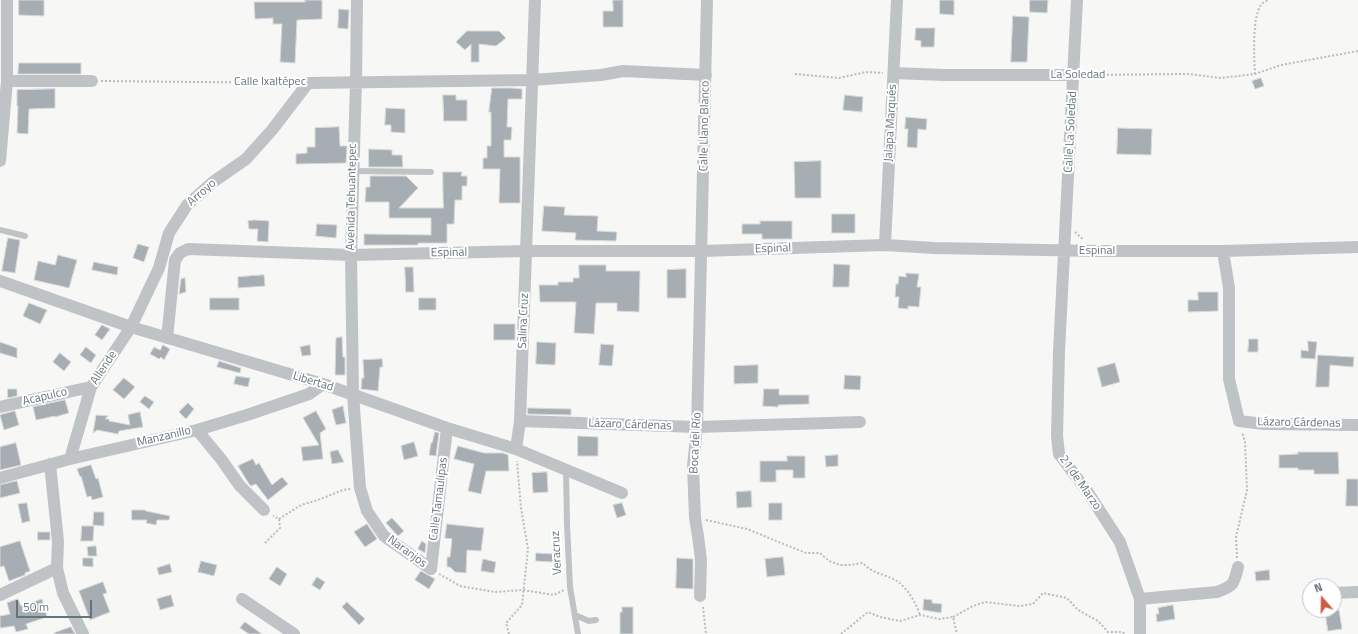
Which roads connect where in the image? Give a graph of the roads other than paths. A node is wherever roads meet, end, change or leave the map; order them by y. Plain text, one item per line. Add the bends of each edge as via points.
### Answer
1 (8, 0) edge
2 (357, 0) edge
3 (535, 0) edge
4 (707, 0) edge
5 (897, 0) edge
6 (1077, 0) edge
7 (894, 73) junction
8 (706, 75) junction
9 (1074, 75) junction
10 (532, 80) junction
11 (7, 81) junction
12 (92, 81) road end
13 (356, 82) junction
14 (308, 83) joint
15 (0, 161) edge
16 (353, 171) junction
17 (431, 172) dead end
18 (0, 230) edge
19 (25, 236) dead end
20 (885, 245) junction
21 (1358, 247) edge
22 (527, 251) junction
23 (702, 251) junction
24 (1064, 251) junction
25 (1224, 251) junction
26 (351, 255) junction
27 (0, 281) edge
28 (131, 327) junction
29 (167, 338) junction
30 (323, 384) junction
31 (91, 387) junction
32 (353, 395) junction
33 (0, 407) edge
34 (520, 421) junction
35 (860, 422) dead end
36 (1358, 424) edge
37 (697, 427) junction
38 (447, 428) junction
39 (197, 430) junction
40 (516, 449) junction
41 (70, 458) junction
42 (50, 464) junction
43 (566, 469) junction
44 (0, 478) edge
45 (622, 493) dead end
46 (264, 510) road end
47 (1238, 567) road end
48 (57, 568) junction
49 (431, 569) joint
50 (1358, 592) edge
51 (1342, 593) edge
52 (0, 595) edge
53 (700, 596) road end
54 (242, 599) dead end
55 (1140, 599) junction
56 (575, 615) junction
57 (596, 620) dead end
58 (83, 634) edge
59 (294, 634) edge
60 (578, 634) edge
61 (1140, 634) edge

1 - 11 street
2 - 13 street, Avenida Tehuantepec
3 - 10 street, Salina Cruz
4 - 8 street, Calle Llano Blanco
5 - 7 street, Jalapa Marqués
6 - 9 street, Calle La Soledad
7 - 9 street, La Soledad
7 - 20 street, Jalapa Marqués
8 - 10 street, Calle Ixaltépec via 623,71
8 - 23 street, Calle Llano Blanco
9 - 24 street, Calle La Soledad
10 - 13 street, Calle Ixaltépec
10 - 22 street, Salina Cruz
11 - 12 street
11 - 15 street
13 - 14 street, Calle Ixaltépec
13 - 16 street, Avenida Tehuantepec
14 - 28 street, Arroyo via 246,159 187,205 169,233 158,268
16 - 17 lane
16 - 26 street, Avenida Tehuantepec
18 - 19 lane
20 - 23 street, Espinal
20 - 24 street, Espinal
21 - 25 street, Espinal
22 - 23 street, Espinal
22 - 26 street, Espinal
22 - 34 street, Salina Cruz
23 - 37 street, Boca del Río
24 - 25 street, Espinal
24 - 55 street, 21 de Marzo via 1057,401 1059,454 1120,542
25 - 36 street, Lázaro Cárdenas via 1229,288 1229,379 1240,421 1264,424
26 - 29 street, Espinal via 188,249 180,253 175,260
26 - 32 street, Avenida Tehuantepec
27 - 28 street, Libertad
28 - 29 street, Libertad
28 - 31 street, Allende
29 - 30 street, Libertad
30 - 32 street, Libertad
30 - 39 street, Manzanillo via 309,394
31 - 33 street, Acapulco
31 - 41 street, Allende
32 - 38 street, Libertad
32 - 49 street, Naranjos via 360,488 367,511 384,536
34 - 37 street, Lázaro Cárdenas
34 - 40 street, Salina Cruz
35 - 37 street, Lázaro Cárdenas
37 - 53 street, Boca del Río via 694,466 695,518 701,560
38 - 40 street, Libertad
38 - 49 street, Calle Tamaulipas
39 - 41 street, Manzanillo
39 - 46 street via 240,486
40 - 43 street, Libertad
41 - 42 street, Manzanillo
42 - 44 street, Manzanillo
42 - 48 street via 58,541
43 - 45 street, Libertad
43 - 56 lane, Veracruz via 570,587
47 - 55 street via 1235,581 1228,588 1217,592
48 - 52 street
48 - 58 street via 63,593
50 - 51 street
54 - 59 street
55 - 61 street, 21 de Marzo
56 - 57 lane via 589,621
56 - 60 lane, Veracruz

